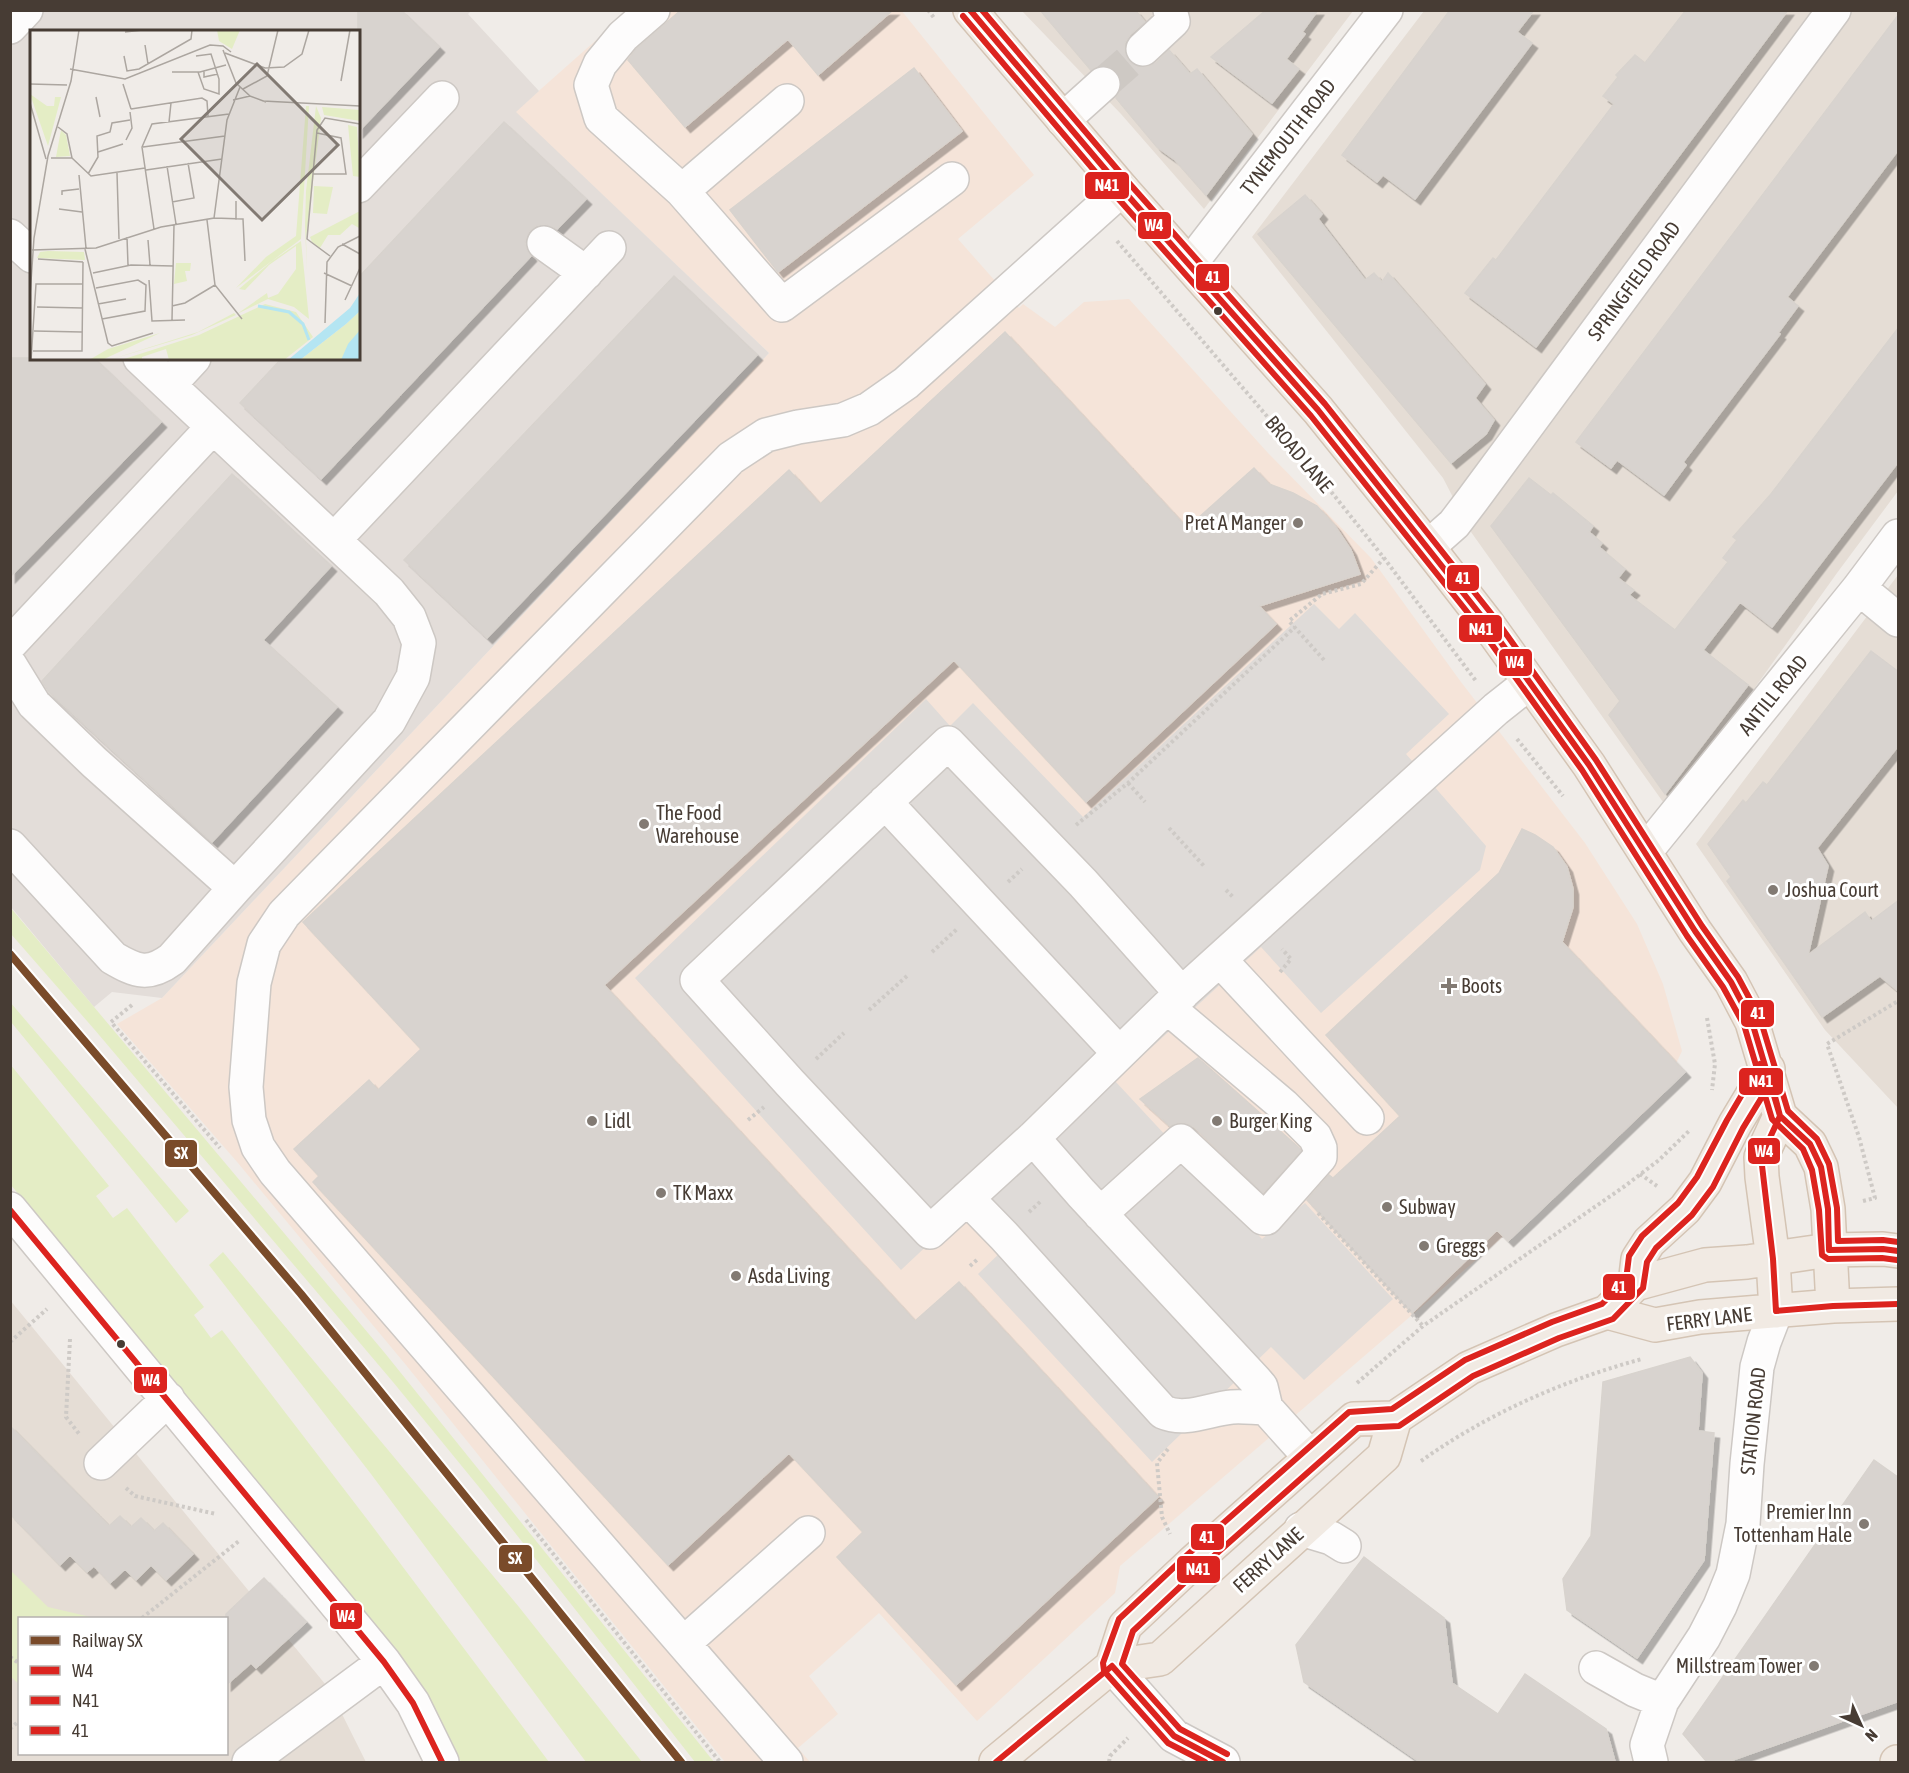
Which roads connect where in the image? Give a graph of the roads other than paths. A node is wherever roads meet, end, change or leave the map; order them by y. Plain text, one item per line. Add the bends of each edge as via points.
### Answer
1 (26, 10) edge
2 (653, 10) edge
3 (970, 10) edge
4 (1170, 10) edge
5 (1386, 10) edge
6 (1834, 10) edge
7 (10, 27) edge
8 (1143, 49) tunnel mouth
9 (1103, 84) tunnel mouth
10 (442, 98) dead end
11 (787, 101) dead end
12 (1063, 120) junction
13 (952, 179) dead end
14 (360, 184) edge
15 (1122, 189) junction
16 (682, 191) junction
17 (10, 236) edge
18 (544, 243) dead end
19 (609, 248) dead end
20 (30, 254) edge
21 (1190, 264) junction
22 (586, 273) junction
23 (142, 360) edge
24 (192, 360) edge
25 (169, 385) junction
26 (213, 427) junction
27 (1899, 536) edge
28 (333, 540) junction
29 (1428, 547) junction
30 (1859, 588) junction
31 (1899, 620) edge
32 (10, 644) edge
33 (10, 665) edge
34 (1528, 683) junction
35 (885, 802) junction
36 (10, 846) edge
37 (1646, 852) junction
38 (235, 888) junction
39 (1221, 961) junction
40 (1175, 1001) junction
41 (1119, 1053) junction
42 (1767, 1069) junction
43 (1780, 1116) junction
44 (1366, 1118) dead end
45 (1033, 1138) junction
46 (967, 1198) junction
47 (10, 1209) edge
48 (1101, 1214) junction
49 (1829, 1250) junction
50 (1899, 1251) edge
51 (1773, 1258) junction
52 (1635, 1284) junction
53 (1899, 1304) edge
54 (1833, 1306) junction
55 (1776, 1311) junction
56 (1607, 1312) junction
57 (1234, 1358) junction
58 (168, 1399) junction
59 (1266, 1408) junction
60 (1192, 1415) junction
61 (1395, 1418) junction
62 (1310, 1457) junction
63 (101, 1463) dead end
64 (1301, 1529) junction
65 (808, 1533) dead end
66 (1344, 1546) dead end
67 (684, 1643) junction
68 (384, 1662) junction
69 (1112, 1666) junction
70 (1596, 1668) dead end
71 (1662, 1701) junction
72 (1174, 1751) edge
73 (249, 1762) edge
74 (442, 1762) edge
75 (786, 1762) edge
76 (996, 1762) edge
77 (1223, 1762) edge
78 (1651, 1762) edge

1 - 7 street
2 - 16 street via 623,36 600,64 591,85 601,118
3 - 12 main road
4 - 8 street via 1173,21
5 - 21 street, TYNEMOUTH ROAD
6 - 29 street, SPRINGFIELD ROAD via 1473,499 1454,524
9 - 12 street
10 - 14 street
11 - 16 street
12 - 15 main road
13 - 16 street via 782,305
15 - 21 main road
15 - 67 street via 906,383 869,409 843,420 766,435 731,458 284,914 264,944 254,983 246,1087 249,1120 258,1147 283,1181
17 - 20 street
18 - 22 street
19 - 22 street
21 - 29 main road via 1318,411
22 - 28 street
23 - 25 street
24 - 25 street
25 - 26 street
26 - 28 street
26 - 32 street
27 - 30 street, ANTILL ROAD
28 - 38 street via 410,617 419,643 413,677 389,721
29 - 34 main road
30 - 31 street
30 - 37 street, ANTILL ROAD
33 - 38 street via 34,704
34 - 37 main road via 1589,765
34 - 39 street
35 - 40 street via 948,743 1083,883
35 - 41 street
35 - 46 street via 698,980 930,1232
36 - 38 street via 113,958 146,972 172,959
37 - 42 main road via 1731,982 1752,1022
39 - 40 street
39 - 44 street
40 - 41 street
40 - 48 street via 1315,1137 1320,1157 1263,1218 1181,1141
41 - 45 street
42 - 43 main road
42 - 52 main road via 1705,1182 1638,1259
43 - 49 main road via 1810,1144 1821,1167
43 - 51 main road via 1761,1157
45 - 46 street
45 - 48 street
46 - 60 street via 1163,1412
47 - 58 street
48 - 57 street
49 - 50 main road
49 - 51 main road
49 - 54 main road
51 - 52 main road via 1705,1265
51 - 55 main road
52 - 56 main road
53 - 54 main road, FERRY LANE
54 - 55 main road, FERRY LANE
55 - 56 main road, FERRY LANE via 1655,1325
55 - 71 street, STATION ROAD via 1757,1367 1743,1524 1733,1574 1704,1637
56 - 61 main road via 1469,1368
57 - 59 street via 1261,1388
57 - 60 street via 1215,1392
58 - 63 street
58 - 68 street
59 - 60 street via 1233,1407
59 - 62 street
61 - 62 main road via 1354,1419
61 - 64 main road, FERRY LANE via 1384,1455
62 - 69 main road via 1125,1626
64 - 66 street
64 - 69 main road, FERRY LANE via 1160,1659
65 - 67 street
67 - 75 street
68 - 73 street
68 - 74 street via 413,1703
69 - 72 street via 1174,1736
69 - 76 main road
70 - 71 street
71 - 78 street, STATION ROAD via 1647,1745
72 - 77 street

